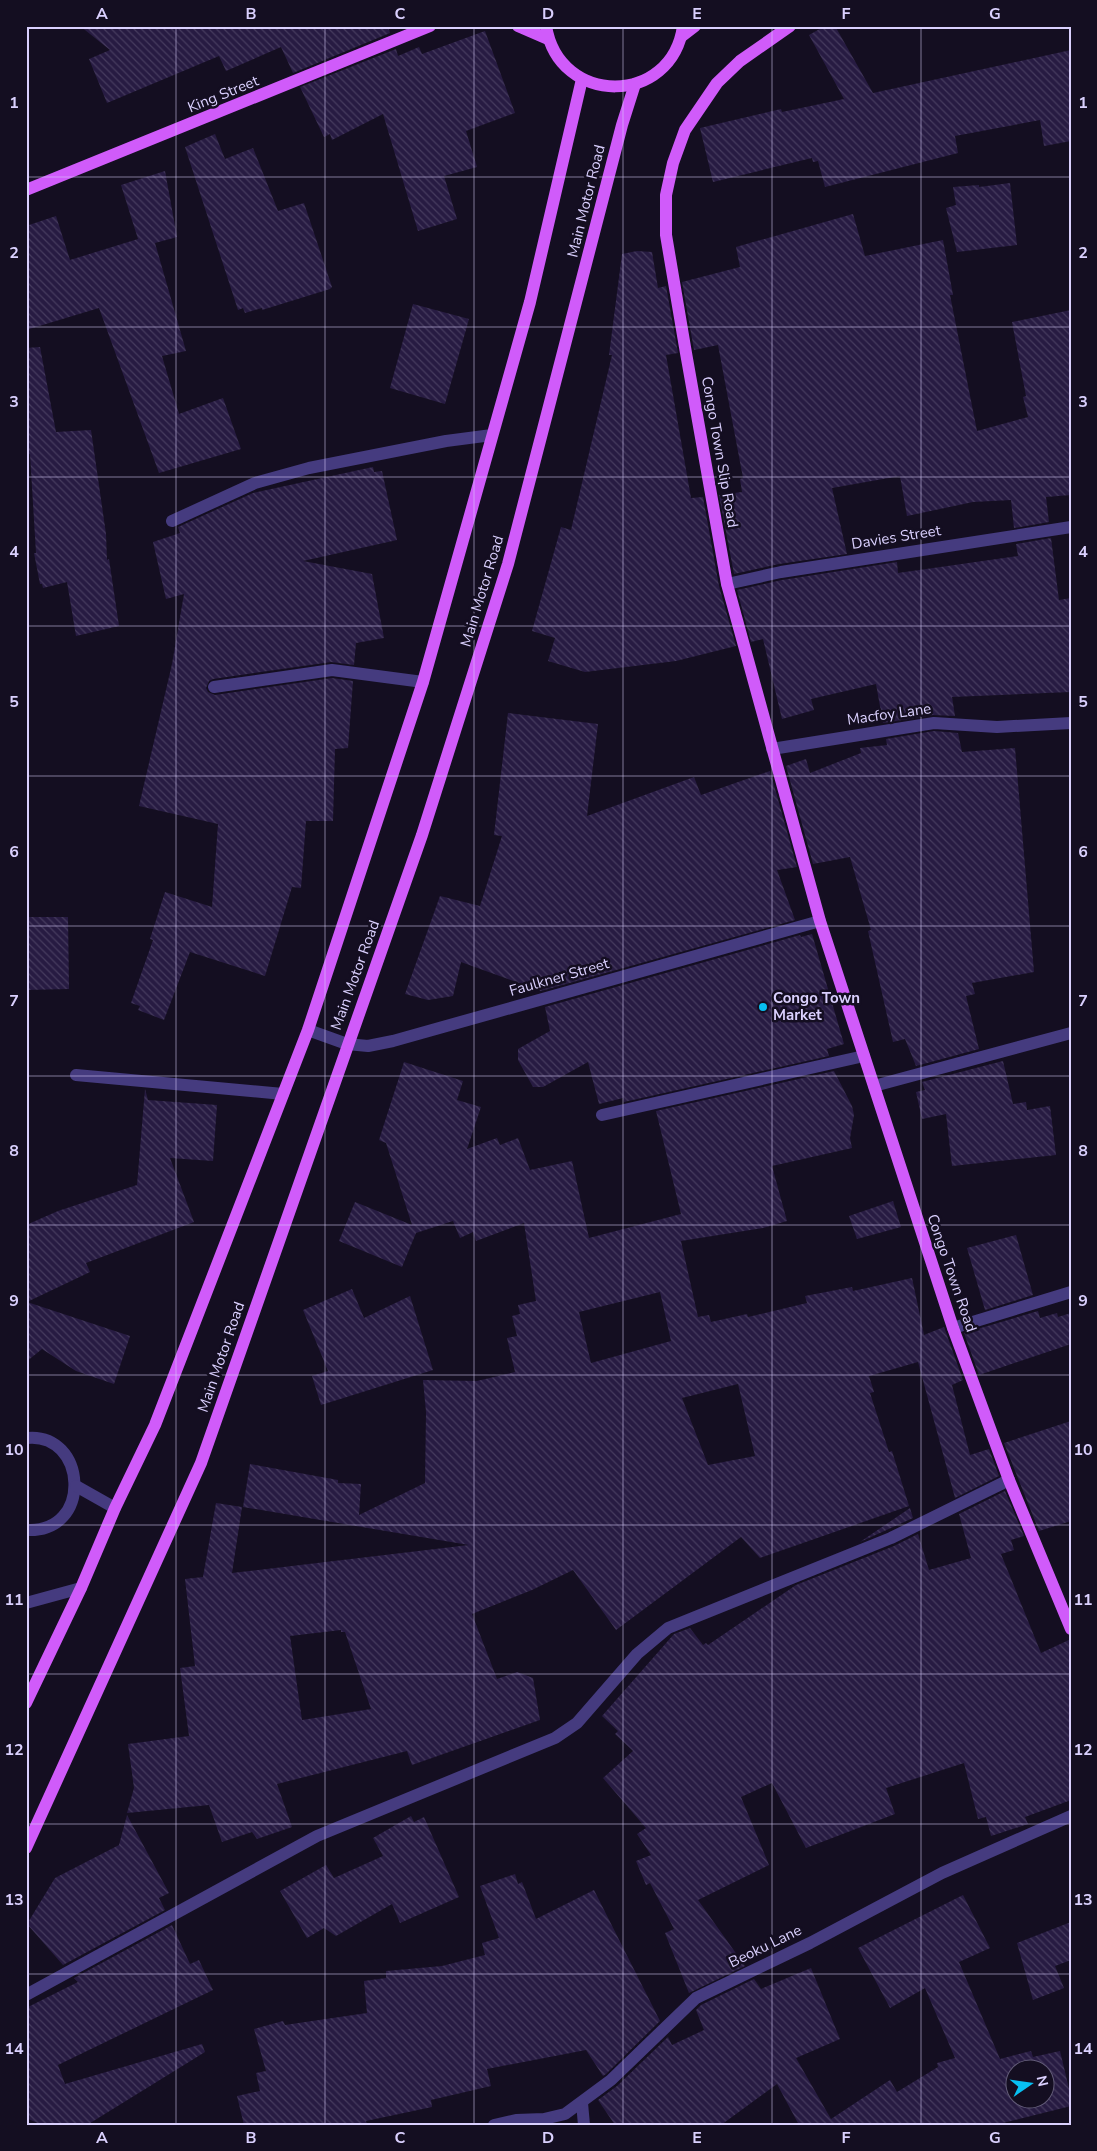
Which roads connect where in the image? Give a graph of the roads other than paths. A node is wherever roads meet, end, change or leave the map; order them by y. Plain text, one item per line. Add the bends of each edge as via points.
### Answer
1 (430, 26) edge
2 (518, 26) edge
3 (695, 26) edge
4 (790, 26) edge
5 (683, 31) edge
6 (547, 33) edge
7 (582, 79) junction
8 (635, 84) junction
9 (26, 190) edge
10 (492, 435) junction
11 (172, 521) dead end
12 (1071, 527) edge
13 (727, 584) junction
14 (423, 682) junction
15 (214, 687) dead end
16 (1071, 723) edge
17 (772, 748) junction
18 (820, 921) junction
19 (308, 1030) junction
20 (1071, 1033) edge
21 (348, 1044) junction
22 (864, 1056) junction
23 (76, 1075) dead end
24 (874, 1086) junction
25 (283, 1094) junction
26 (602, 1115) dead end
27 (1071, 1292) edge
28 (953, 1328) junction
29 (26, 1438) edge
30 (1009, 1480) junction
31 (76, 1486) junction
32 (115, 1508) junction
33 (26, 1530) edge
34 (81, 1588) junction
35 (26, 1603) edge
36 (1071, 1629) edge
37 (26, 1702) edge
38 (1071, 1816) edge
39 (26, 1848) edge
40 (26, 1995) edge
41 (582, 2103) junction
42 (494, 2125) edge
43 (584, 2125) edge

1 - 9 main road, King Street
2 - 6 main road
3 - 5 main road
4 - 13 main road, Congo Town Slip Road via 740,61 717,83 685,130 666,195 666,235
5 - 8 main road via 672,58 655,74
6 - 7 main road via 556,55 567,69
7 - 8 main road via 598,86 617,88
7 - 10 main road, Main Motor Road via 530,302
8 - 21 main road, Main Motor Road via 508,564 422,835
10 - 11 street via 309,468 255,483
10 - 14 main road, Main Motor Road
12 - 13 street, Davies Street via 780,572
13 - 17 main road, Congo Town Slip Road
14 - 15 street via 332,670
14 - 19 main road, Main Motor Road
16 - 17 street, Macfoy Lane via 997,727 934,723
17 - 18 main road, Congo Town Slip Road
18 - 21 street, Faulkner Street via 393,1041 368,1046
18 - 22 main road, Congo Town Road
19 - 21 street, Faulkner Street
19 - 25 main road, Main Motor Road
20 - 24 street
21 - 39 main road, Main Motor Road via 201,1463
22 - 24 main road, Congo Town Road
22 - 26 street
23 - 25 street
24 - 28 main road, Congo Town Road
25 - 32 main road, Main Motor Road via 155,1426
27 - 28 street
28 - 30 main road, Congo Town Road
29 - 31 street via 46,1440 58,1447 74,1471
30 - 36 main road, Congo Town Road
30 - 40 street via 891,1538 668,1628 637,1654 577,1723 555,1738 318,1836
31 - 32 street
31 - 33 street via 64,1516 51,1526
32 - 34 main road, Main Motor Road
34 - 35 street
34 - 37 main road, Main Motor Road
38 - 41 street, Beoku Lane via 942,1873 810,1943 696,1998 612,2080
41 - 42 street, Beoku Lane via 565,2114
41 - 43 street

